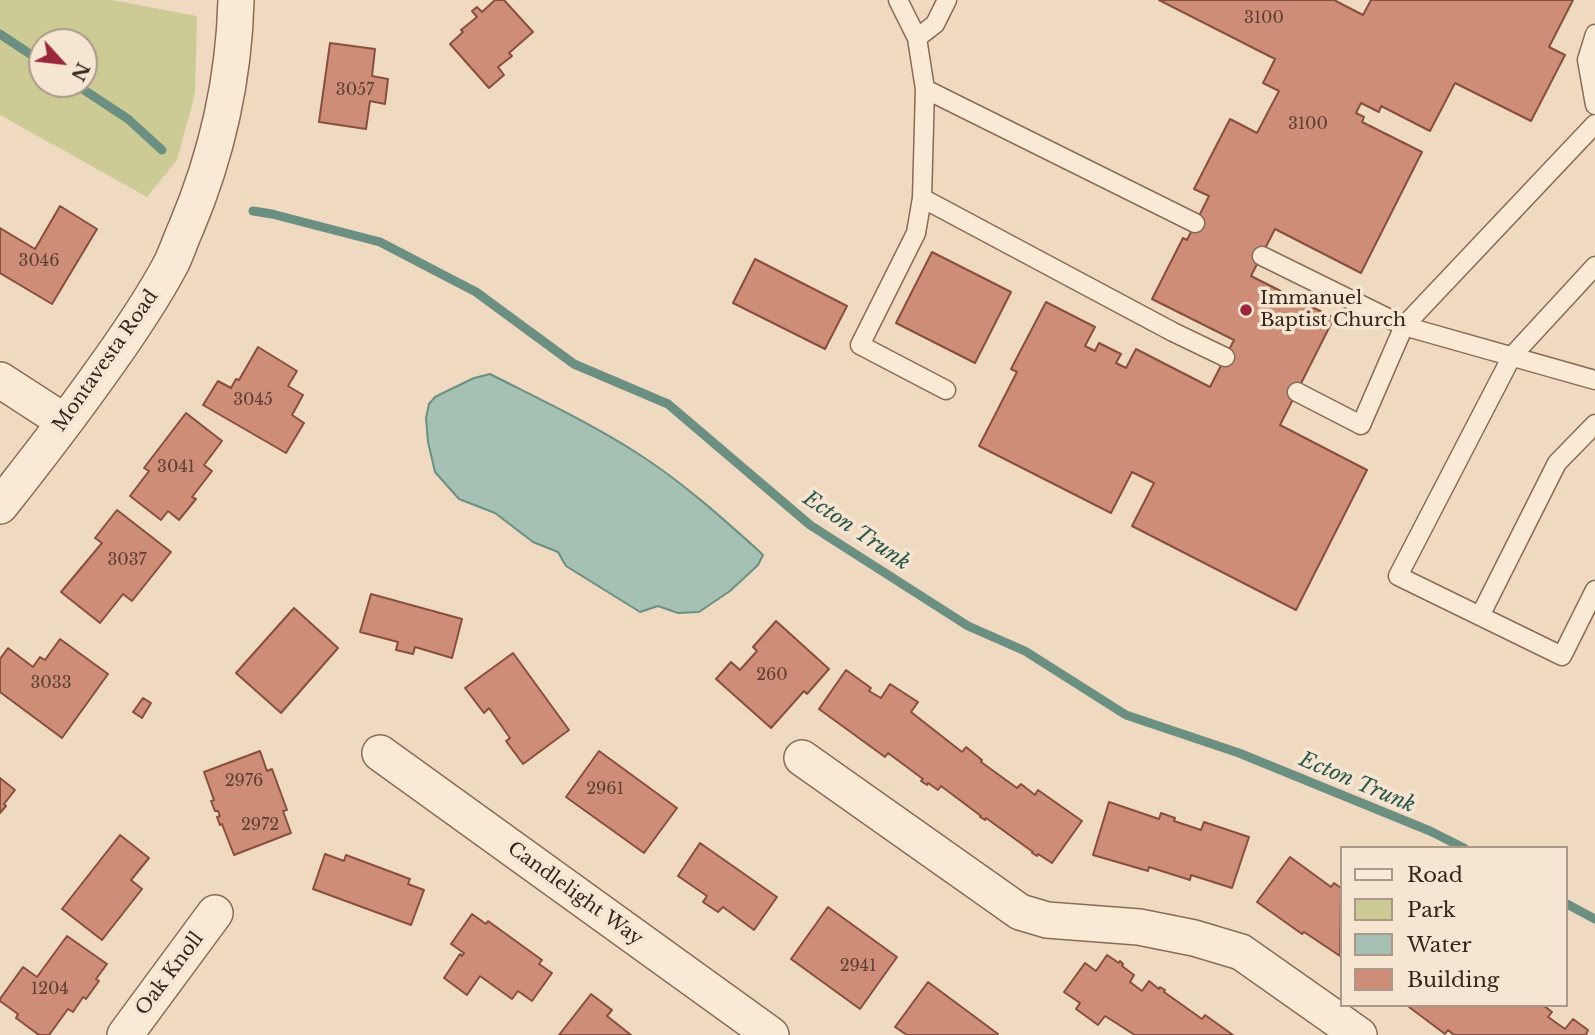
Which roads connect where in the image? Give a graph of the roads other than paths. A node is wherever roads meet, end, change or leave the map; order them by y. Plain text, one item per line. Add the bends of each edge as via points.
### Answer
1 (236, 0) edge
2 (898, 0) edge
3 (947, 0) edge
4 (1595, 34) edge
5 (917, 38) junction
6 (925, 89) junction
7 (1595, 106) edge
8 (1595, 124) edge
9 (922, 198) junction
10 (1195, 223) dead end
11 (1262, 256) dead end
12 (1595, 266) edge
13 (1404, 326) junction
14 (1511, 356) junction
15 (1225, 357) dead end
16 (0, 380) edge
17 (1595, 380) edge
18 (946, 390) dead end
19 (1297, 392) dead end
20 (65, 422) junction
21 (1595, 424) edge
22 (0, 506) edge
23 (1595, 590) edge
24 (1480, 616) junction
25 (380, 752) dead end
26 (802, 758) dead end
27 (215, 914) dead end
28 (125, 1035) edge
29 (771, 1035) edge
30 (1359, 1035) edge

1 - 20 street, Montavesta Road via 230,81 200,195 172,261 137,323
2 - 5 lane
3 - 5 lane via 935,23
4 - 7 lane via 1587,60
5 - 6 lane
6 - 9 lane
6 - 10 lane
8 - 13 lane
9 - 15 lane
9 - 18 lane via 916,233 860,345
11 - 13 lane
12 - 14 lane
13 - 14 lane
13 - 19 lane via 1361,425
14 - 17 lane
14 - 24 lane via 1398,576
16 - 20 street
20 - 22 street, Montavesta Road
21 - 24 lane via 1557,463
23 - 24 lane via 1562,656
25 - 29 street, Candlelight Way
26 - 30 street via 1020,912 1047,920 1139,927 1241,952
27 - 28 street, Oak Knoll

